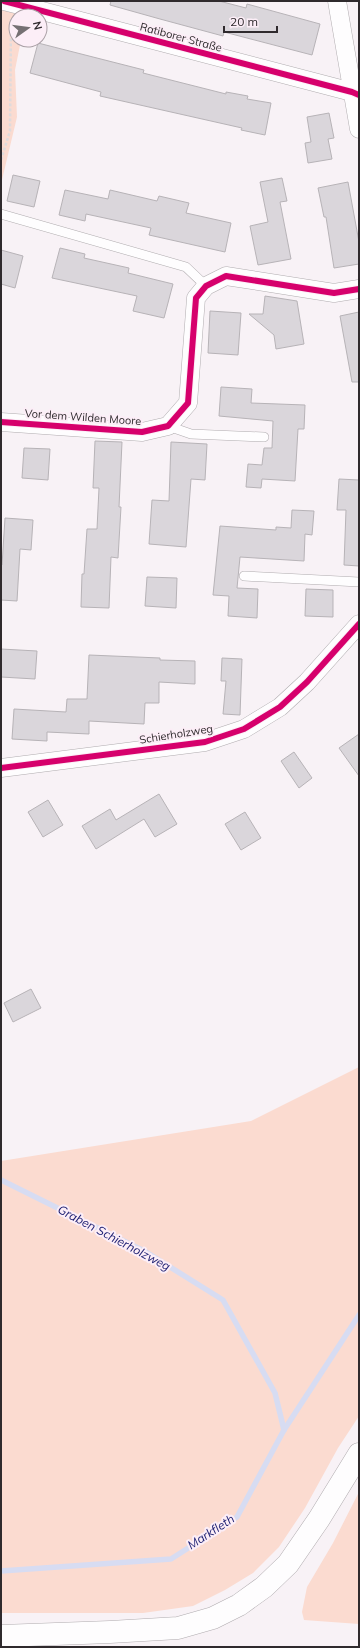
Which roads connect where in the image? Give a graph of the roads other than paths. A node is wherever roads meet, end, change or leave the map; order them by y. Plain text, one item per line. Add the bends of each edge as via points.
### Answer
1 (337, 1) edge
2 (7, 2) edge
3 (352, 92) junction
4 (359, 129) edge
5 (1, 214) edge
6 (206, 286) junction
7 (359, 290) edge
8 (1, 422) edge
9 (168, 426) junction
10 (264, 437) dead end
11 (244, 576) dead end
12 (359, 582) edge
13 (359, 624) edge
14 (1, 768) edge
15 (359, 1454) edge
16 (1, 1636) edge

1 - 3 street
2 - 3 street, Ratiborer Straße
3 - 4 street
5 - 6 lane via 186,267
6 - 7 street via 226,276 334,293
6 - 9 street via 196,298 188,403
8 - 9 street, Vor dem Wilden Moore via 142,432
9 - 10 lane via 191,434
11 - 12 lane
13 - 14 street, Schierholzweg via 307,682 280,707 244,729 205,742
15 - 16 highway via 288,1564 264,1587 239,1605 214,1618 178,1628

